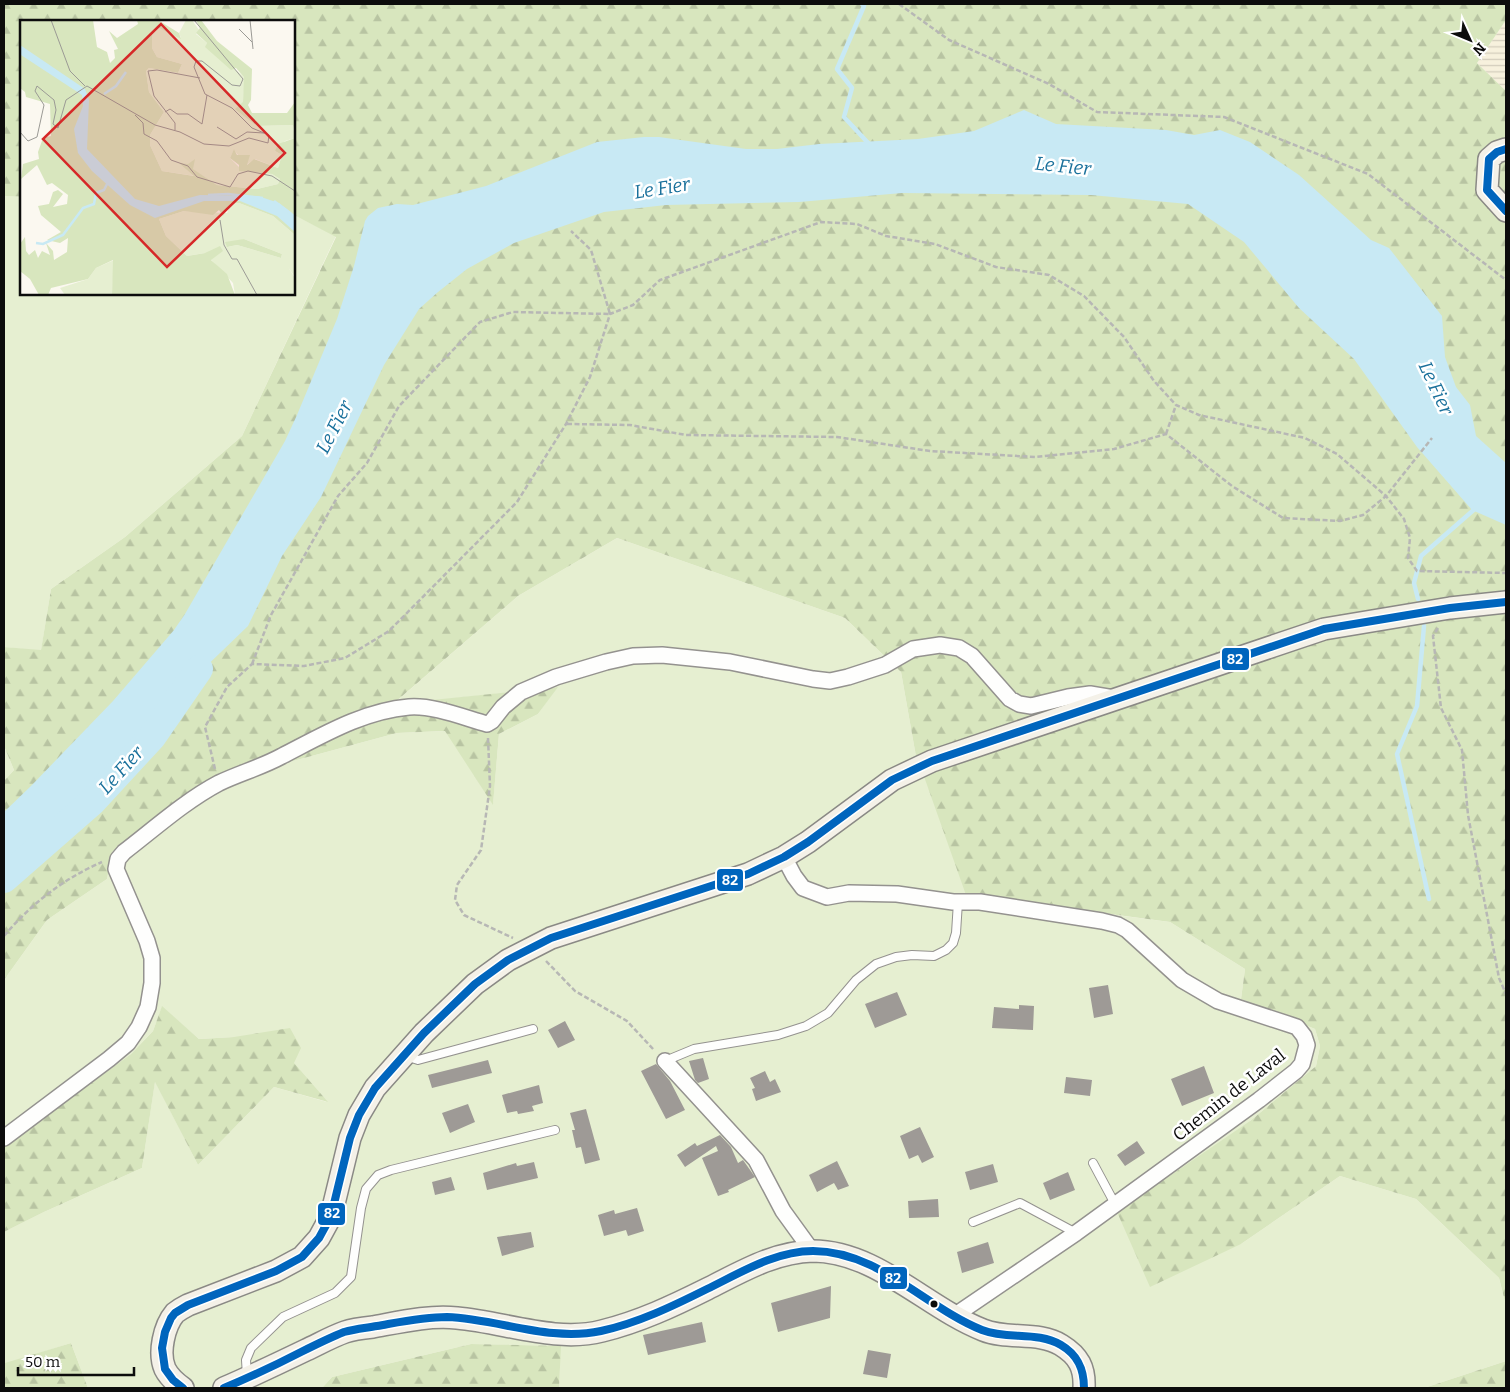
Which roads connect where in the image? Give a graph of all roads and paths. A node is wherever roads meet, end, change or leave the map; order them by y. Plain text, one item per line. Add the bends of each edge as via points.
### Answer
1 (899, 4) edge
2 (1506, 149) edge
3 (1506, 211) edge
4 (571, 231) dead end
5 (1506, 280) edge
6 (610, 314) junction
7 (1176, 405) junction
8 (566, 424) junction
9 (1166, 434) junction
10 (1432, 438) dead end
11 (1386, 496) junction
12 (1506, 573) edge
13 (1506, 602) edge
14 (1450, 608) junction
15 (252, 664) junction
16 (1116, 699) junction
17 (487, 724) junction
18 (218, 784) junction
19 (121, 856) junction
20 (784, 857) junction
21 (958, 902) junction
22 (4, 936) edge
23 (532, 947) junction
24 (1506, 994) edge
25 (533, 1029) dead end
26 (403, 1056) junction
27 (665, 1061) junction
28 (555, 1130) dead end
29 (4, 1138) edge
30 (1093, 1163) dead end
31 (1115, 1204) junction
32 (973, 1222) dead end
33 (1076, 1233) junction
34 (812, 1251) junction
35 (954, 1316) junction
36 (247, 1378) junction
37 (184, 1388) edge
38 (224, 1388) edge
39 (1084, 1388) edge

1 - 5 path via 949,40 1049,84 1097,112 1224,117 1368,174
2 - 3 main road via 1489,159 1487,190
4 - 6 path via 591,250
6 - 7 path via 634,305 660,280 821,222 857,224 886,236 936,244 996,267 1049,275 1084,296 1124,338 1154,381
6 - 8 path via 590,376
6 - 15 path via 514,312 480,322 399,406 367,463 338,496 271,615
7 - 9 path
7 - 11 path via 1199,415 1305,438 1337,454
8 - 9 path via 630,426 686,435 837,437 930,451 1035,457 1114,449
8 - 15 path via 517,502 389,631 345,658 304,666
9 - 11 path via 1232,486 1283,518 1340,522 1363,515
10 - 11 path
11 - 12 path via 1404,519 1410,538 1408,558 1417,571
13 - 14 main road
14 - 16 main road via 1324,628
14 - 24 path via 1434,636 1441,708 1462,750 1468,816 1499,978
15 - 18 path via 227,687 205,727
16 - 17 street via 1090,694 1032,706 1018,704 972,656 959,648 940,644 913,649 885,665 830,681 730,662 633,656 556,678 521,692
16 - 20 main road via 932,761 892,780
17 - 18 street via 411,707 374,713
17 - 23 path via 490,786 482,850 457,885 455,900 464,915
18 - 19 street
19 - 22 path via 66,880 44,895
19 - 29 street via 116,869 152,958 148,1007 128,1043
20 - 21 street, Chemin de Laval via 803,888 827,897 849,893 897,894
20 - 23 main road via 748,874
21 - 27 lane via 956,933 946,950 934,956 896,957 876,964 856,980 828,1013 806,1026 778,1035 694,1049
21 - 31 street, Chemin de Laval via 980,902 1118,925 1182,980 1218,1001 1296,1027 1304,1036 1307,1045 1302,1064 1296,1071
23 - 26 main road via 475,984
23 - 27 path via 575,991 627,1021
25 - 26 lane via 418,1060
26 - 37 main road via 375,1088 359,1115 350,1138 331,1216 319,1238 302,1257 276,1271 188,1305 176,1313 162,1345 165,1368
27 - 34 street via 756,1160 783,1211
28 - 36 lane via 378,1175 366,1189 351,1277 335,1293 283,1317 251,1348 246,1360
30 - 31 lane
31 - 33 street, Chemin de Laval
32 - 33 lane via 1020,1203
33 - 35 street, Chemin de Laval
34 - 35 main road via 829,1252 872,1266
34 - 36 main road via 764,1260 632,1323 585,1335 557,1334 455,1318 421,1319 346,1332
35 - 39 main road via 984,1331 1059,1344 1080,1363
36 - 38 main road

